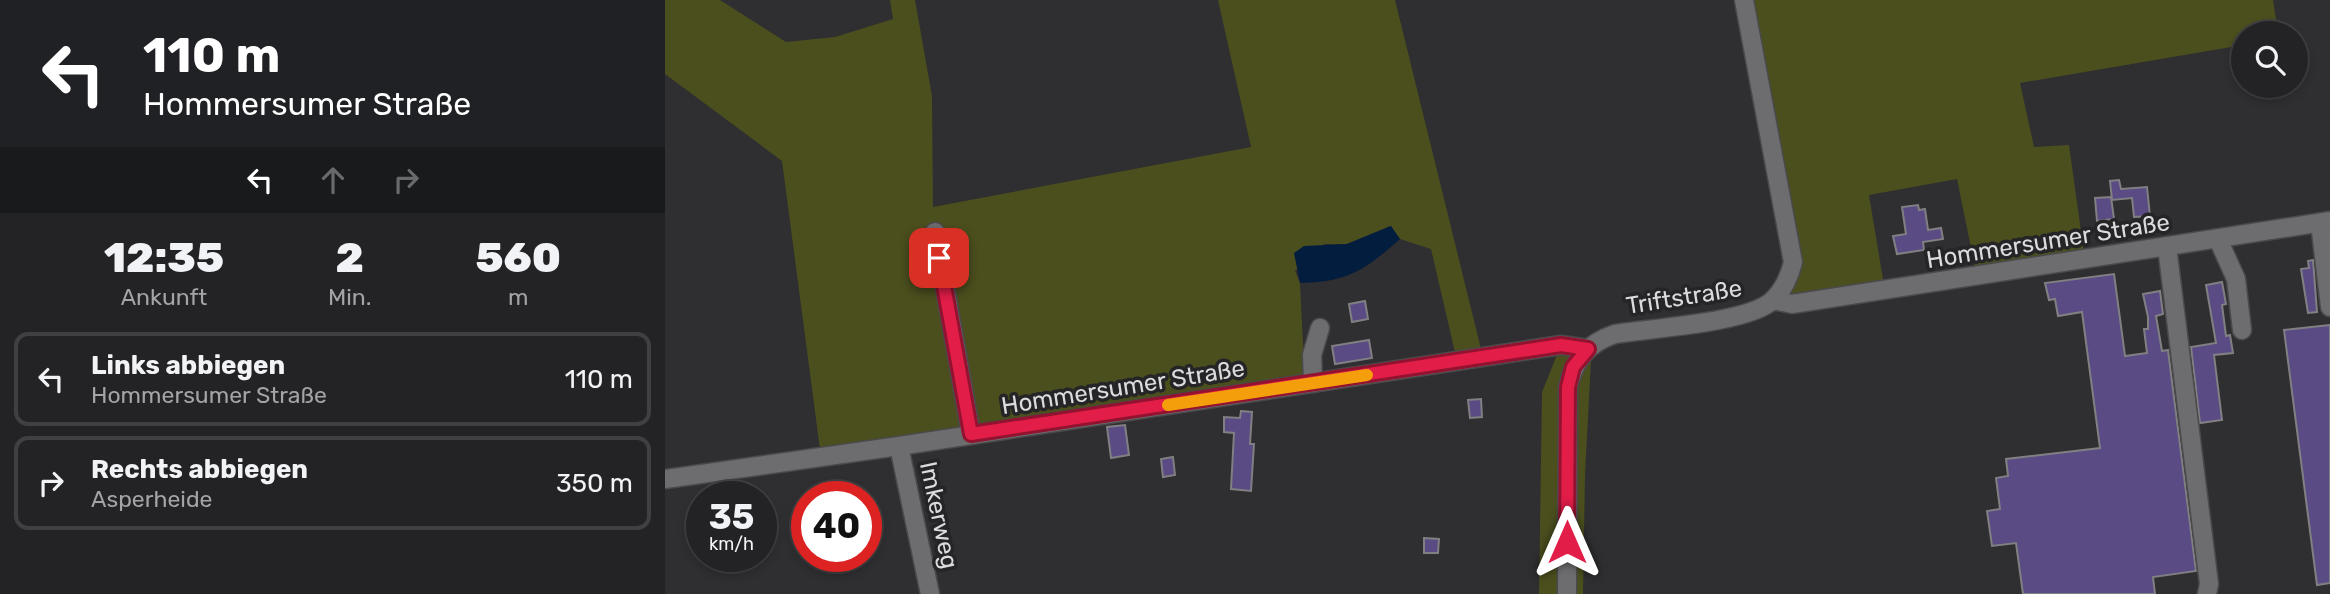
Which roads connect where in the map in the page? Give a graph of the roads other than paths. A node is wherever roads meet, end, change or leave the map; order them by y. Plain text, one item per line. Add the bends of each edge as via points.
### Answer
1 (1744, 0) edge
2 (2325, 222) edge
3 (935, 232) dead end
4 (2218, 239) junction
5 (2168, 247) junction
6 (1773, 300) junction
7 (2330, 307) edge
8 (1320, 328) dead end
9 (2242, 330) dead end
10 (1588, 349) junction
11 (1313, 383) junction
12 (971, 434) junction
13 (899, 446) junction
14 (665, 479) edge
15 (930, 594) edge
16 (1567, 594) edge
17 (2207, 594) edge

1 - 6 street, Triftstraße via 1793,262
2 - 4 street, Hommersumer Straße
2 - 7 street
3 - 12 street
4 - 5 street, Hommersumer Straße
4 - 9 street via 2236,279
5 - 6 street, Hommersumer Straße via 1792,304
5 - 17 street
6 - 10 street, Triftstraße via 1745,315 1615,334
8 - 11 street via 1311,355
10 - 11 street, Hommersumer Straße via 1561,345
10 - 16 street via 1573,367 1568,387
11 - 12 street, Hommersumer Straße
12 - 13 street, Hommersumer Straße
13 - 14 street, Hommersumer Straße
13 - 15 street, Imkerweg

